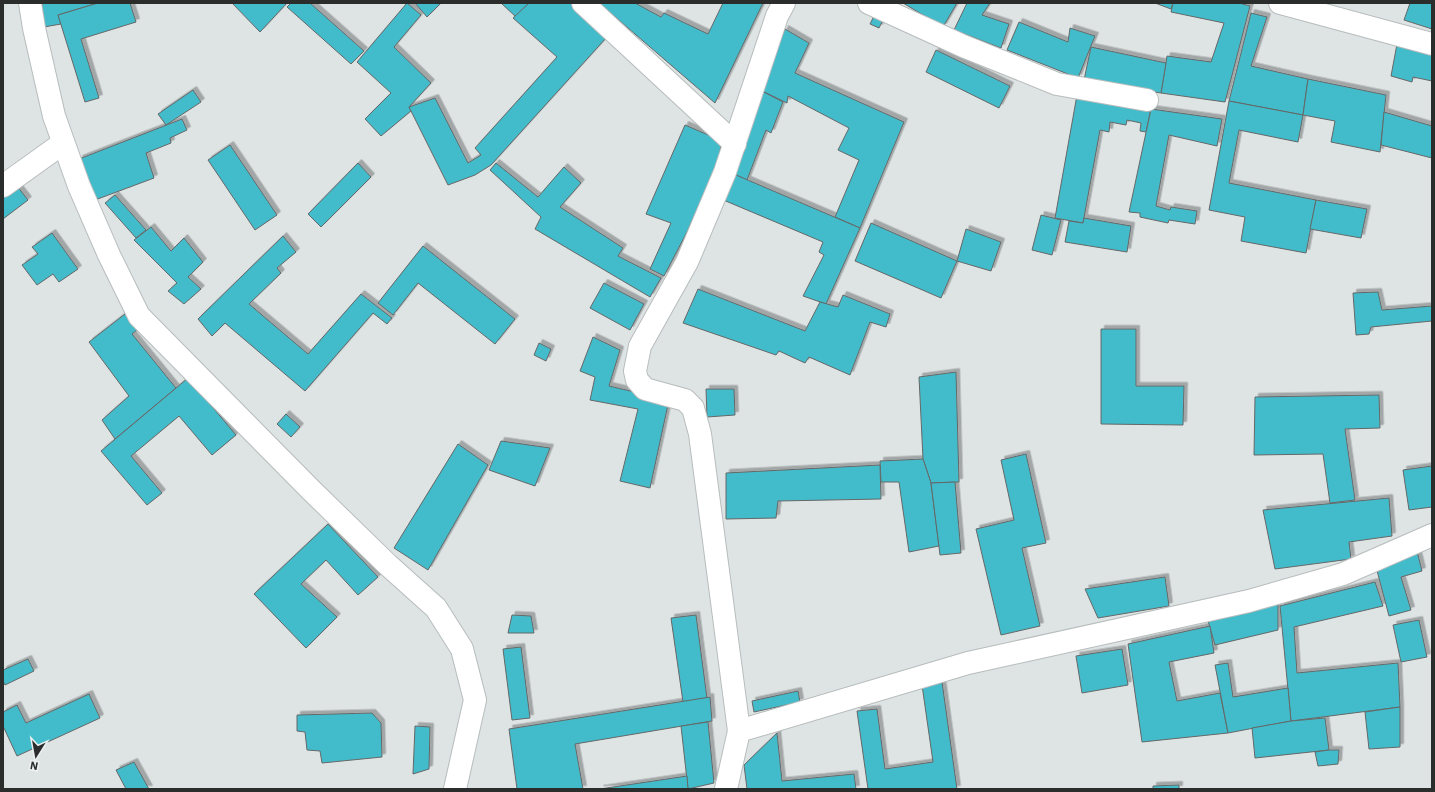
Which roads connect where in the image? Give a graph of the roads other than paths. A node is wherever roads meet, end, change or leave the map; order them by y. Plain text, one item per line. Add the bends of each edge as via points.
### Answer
1 (30, 3) edge
2 (583, 3) edge
3 (784, 3) edge
4 (869, 3) edge
5 (1280, 3) edge
6 (1432, 44) edge
7 (1147, 100) dead end
8 (63, 143) junction
9 (734, 144) junction
10 (3, 186) edge
11 (1432, 535) edge
12 (739, 731) junction
13 (455, 789) edge
14 (726, 789) edge

1 - 8 street via 54,116
2 - 9 street
3 - 9 street via 777,16
4 - 7 street via 963,46 1057,84
5 - 6 street
8 - 10 street
8 - 13 street via 109,255 139,316 311,490 436,608 462,649 475,700
9 - 12 street via 726,172 687,262 640,346 635,370 637,380 645,389 685,400 693,408 697,421
11 - 12 street via 1343,574 1249,601 968,663
12 - 14 street

